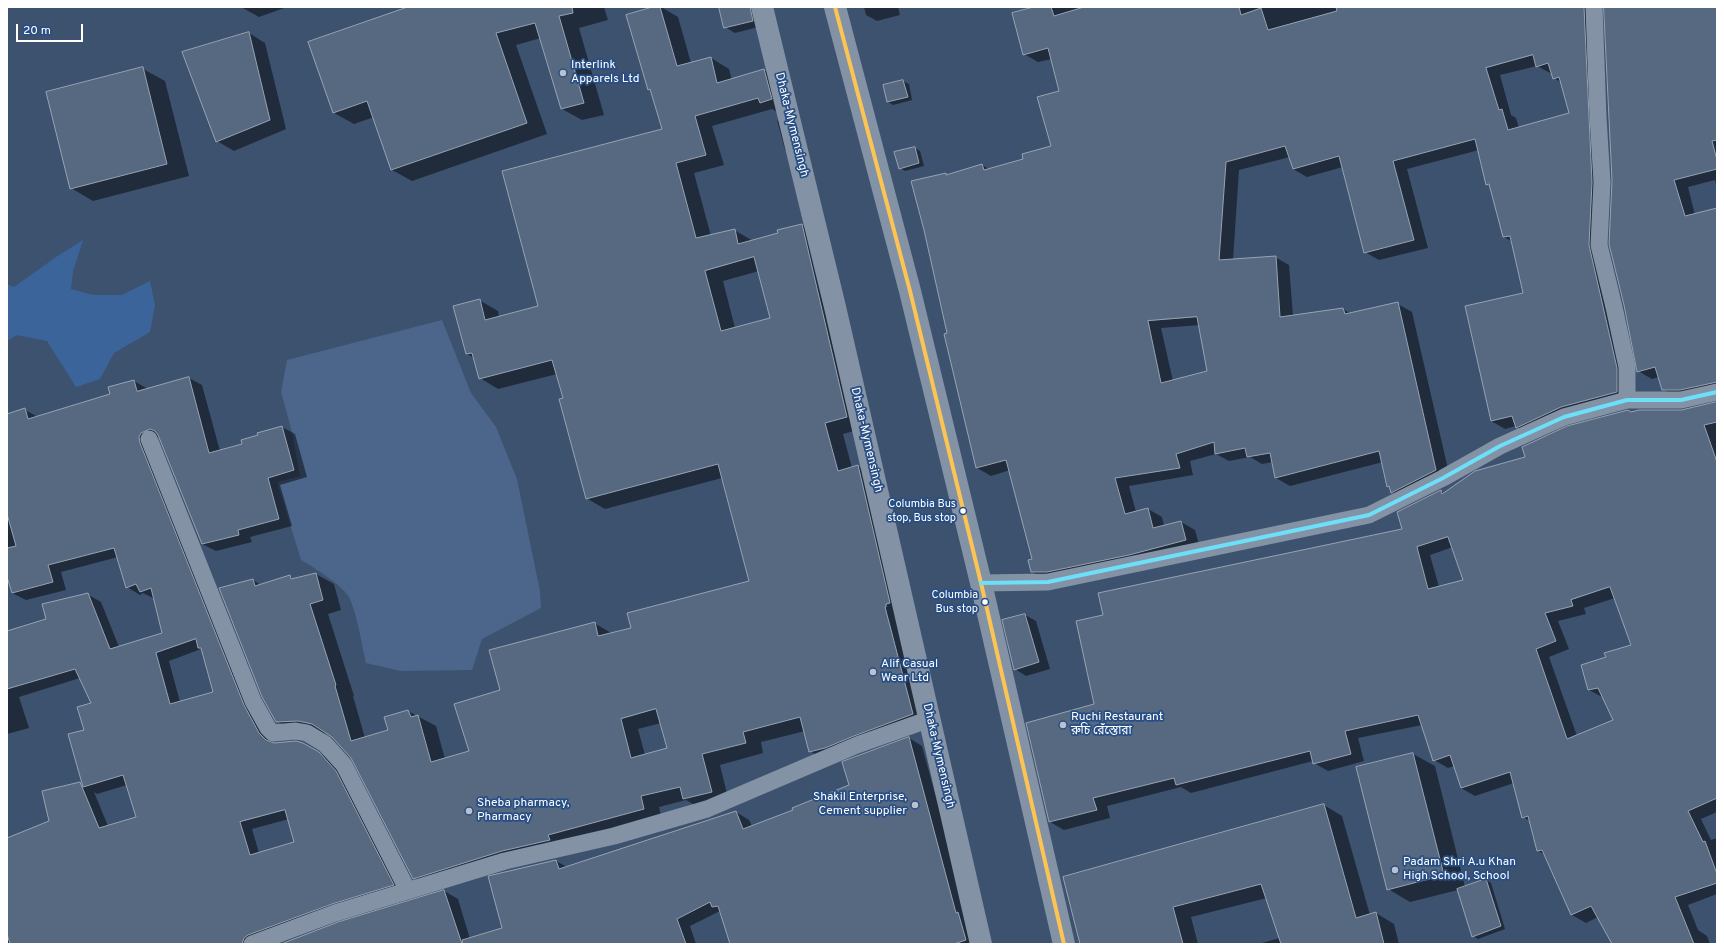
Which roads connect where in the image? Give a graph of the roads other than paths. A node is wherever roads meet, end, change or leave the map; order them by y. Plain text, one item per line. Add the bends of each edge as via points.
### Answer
1 (762, 7) edge
2 (835, 7) edge
3 (1594, 7) edge
4 (1717, 392) edge
5 (1627, 400) junction
6 (149, 439) dead end
7 (981, 583) junction
8 (930, 719) junction
9 (408, 891) junction
10 (252, 944) edge
11 (981, 944) edge
12 (1064, 944) edge

1 - 8 highway, Dhaka-Mymensingh via 835,307
2 - 7 highway via 910,291
3 - 5 street via 1602,182 1599,245 1627,367
4 - 5 street via 1681,400
5 - 7 street via 1556,420 1500,446 1369,515 1048,582
6 - 9 street via 253,701 268,728 273,733 308,733 325,744 344,764
7 - 12 highway
8 - 9 street via 857,745 707,809 614,836 505,861
8 - 11 highway, Dhaka-Mymensingh
9 - 10 street via 335,913

